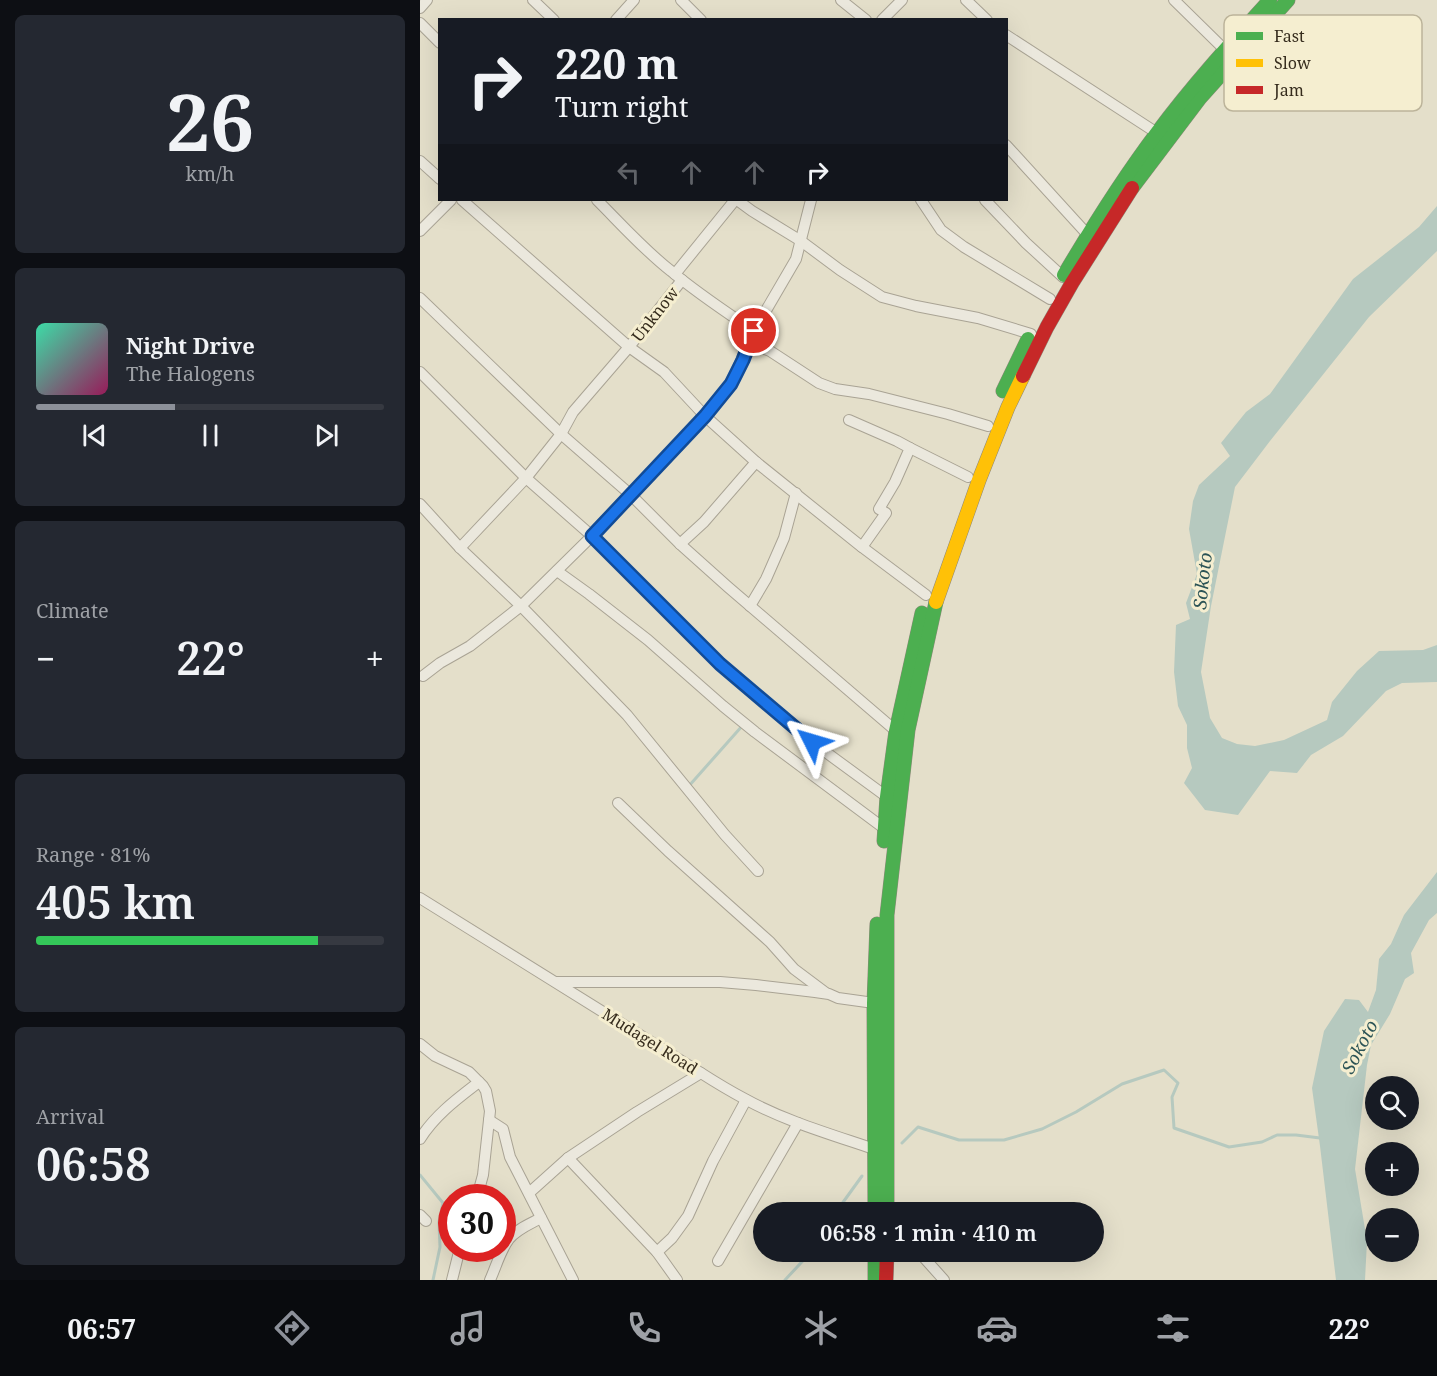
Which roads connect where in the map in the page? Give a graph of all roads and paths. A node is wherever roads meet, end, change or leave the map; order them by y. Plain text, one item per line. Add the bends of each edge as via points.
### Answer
1 (428, 0) edge
2 (532, 0) edge
3 (633, 0) edge
4 (681, 0) edge
5 (841, 0) edge
6 (902, 0) edge
7 (966, 0) edge
8 (1174, 0) edge
9 (1270, 0) edge
10 (1288, 0) edge
11 (420, 8) edge
12 (1256, 15) edge
13 (1275, 15) edge
14 (552, 18) edge
15 (618, 18) edge
16 (699, 18) edge
17 (864, 18) edge
18 (884, 18) edge
19 (985, 18) edge
20 (420, 23) edge
21 (1008, 36) edge
22 (438, 41) edge
23 (1224, 49) edge
24 (1224, 51) edge
25 (1224, 71) edge
26 (1157, 133) junction
27 (1008, 147) edge
28 (420, 161) edge
29 (438, 177) edge
30 (450, 201) edge
31 (463, 201) edge
32 (598, 201) edge
33 (735, 201) edge
34 (737, 201) edge
35 (811, 201) edge
36 (922, 201) edge
37 (986, 201) edge
38 (420, 231) edge
39 (1088, 236) junction
40 (801, 241) junction
41 (678, 277) junction
42 (1063, 277) junction
43 (420, 298) edge
44 (1050, 299) junction
45 (754, 331) junction
46 (1030, 334) junction
47 (750, 343) junction
48 (629, 347) junction
49 (420, 372) edge
50 (705, 416) junction
51 (849, 420) dead end
52 (988, 426) junction
53 (561, 434) junction
54 (910, 448) junction
55 (756, 462) junction
56 (968, 477) junction
57 (526, 478) junction
58 (796, 493) junction
59 (631, 495) junction
60 (420, 504) edge
61 (592, 536) junction
62 (680, 544) junction
63 (862, 547) junction
64 (459, 548) junction
65 (557, 571) junction
66 (926, 595) junction
67 (521, 606) junction
68 (750, 606) junction
69 (423, 676) dead end
70 (896, 731) junction
71 (887, 797) junction
72 (618, 803) dead end
73 (885, 829) junction
74 (758, 872) dead end
75 (420, 898) edge
76 (556, 982) junction
77 (829, 994) junction
78 (874, 1003) junction
79 (420, 1044) edge
80 (701, 1073) junction
81 (479, 1082) junction
82 (746, 1100) junction
83 (489, 1120) junction
84 (798, 1123) junction
85 (887, 1132) junction
86 (420, 1139) edge
87 (874, 1149) junction
88 (568, 1158) junction
89 (481, 1184) edge
90 (529, 1193) junction
91 (875, 1202) edge
92 (887, 1202) edge
93 (541, 1218) junction
94 (657, 1252) junction
95 (718, 1261) dead end
96 (456, 1262) edge
97 (875, 1262) edge
98 (886, 1262) edge
99 (928, 1262) edge
100 (452, 1280) edge
101 (490, 1280) edge
102 (573, 1280) edge
103 (677, 1280) edge
104 (875, 1280) edge
105 (886, 1280) edge
106 (944, 1280) edge

1 - 11 street
2 - 14 street
3 - 15 street
4 - 16 street
5 - 17 street
6 - 18 street
7 - 19 street
8 - 23 street
9 - 12 main road
10 - 13 main road
20 - 22 street
21 - 26 street
24 - 26 main road
25 - 85 main road via 1132,189 1042,336 1008,407 938,594 908,730 887,915
26 - 39 main road
27 - 39 street
28 - 29 street
30 - 38 street
31 - 48 street
32 - 41 street
33 - 41 street, Unknow
34 - 40 street
35 - 40 street
36 - 44 street via 941,230
37 - 42 street
39 - 42 main road
40 - 45 street via 796,259
40 - 46 street via 882,297
41 - 45 street
41 - 48 street, Unknow
42 - 44 main road
43 - 53 street
44 - 46 main road
45 - 47 street
46 - 52 main road
47 - 50 street via 731,384
47 - 52 street via 835,389 869,394
48 - 50 street via 664,372
48 - 53 street, Unknow via 573,412
49 - 57 street
50 - 55 street
50 - 59 street
51 - 54 street
52 - 56 main road
53 - 57 street, Unknow
53 - 59 street
54 - 56 street
54 - 63 street via 879,509 886,513
55 - 58 street
55 - 62 street
56 - 66 main road
57 - 61 street
57 - 64 street, Unknow
58 - 63 street
58 - 68 street via 784,538
59 - 61 street
59 - 62 street
60 - 64 street
61 - 65 street
61 - 71 street via 720,664 812,742
62 - 68 street
63 - 66 street
64 - 67 street
65 - 67 street
65 - 73 street via 648,640 723,706
66 - 70 main road
67 - 69 street
67 - 74 street via 627,715
68 - 70 street
70 - 71 main road
71 - 73 main road
72 - 77 street via 770,942 794,969
73 - 78 main road
75 - 76 street, Mudagel Road
76 - 77 street via 720,982
76 - 80 street, Mudagel Road
77 - 78 street
78 - 87 main road
79 - 81 street
80 - 82 street, Mudagel Road
80 - 88 street
81 - 83 street via 486,1091
81 - 86 street via 429,1124
82 - 84 street, Mudagel Road
82 - 94 street via 688,1216
83 - 89 street
83 - 90 street via 503,1129 510,1157
84 - 87 street, Mudagel Road
84 - 95 street
85 - 87 street
85 - 92 main road
87 - 91 main road
88 - 90 street
88 - 94 street
90 - 93 street
93 - 101 street via 510,1238
93 - 102 street
94 - 103 street
96 - 100 street
97 - 104 main road
98 - 105 main road
99 - 106 street

